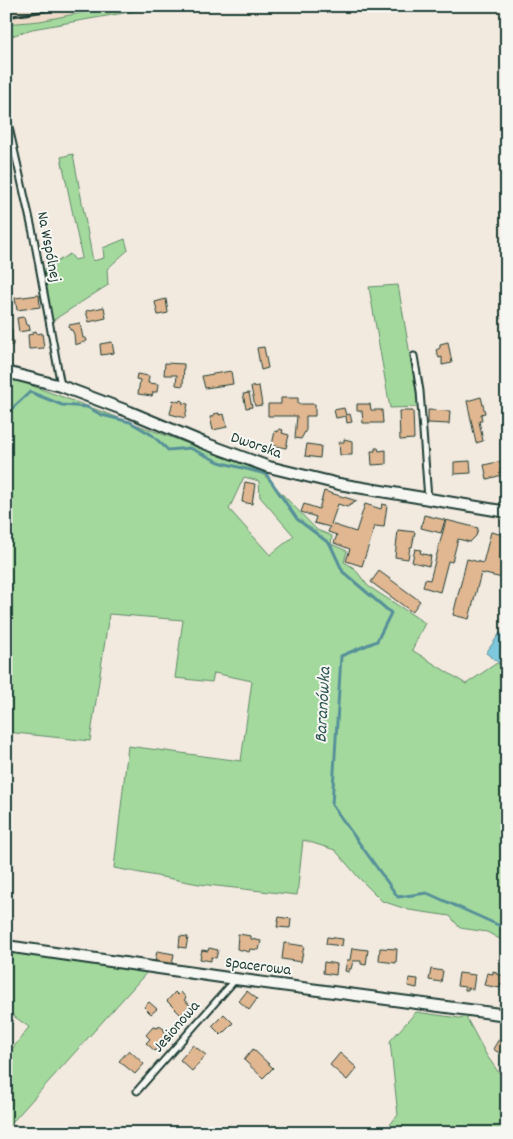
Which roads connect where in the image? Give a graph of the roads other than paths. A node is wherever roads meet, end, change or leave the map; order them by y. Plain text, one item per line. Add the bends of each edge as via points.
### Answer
1 (6, 114) edge
2 (414, 356) dead end
3 (6, 372) edge
4 (61, 386) junction
5 (428, 499) junction
6 (507, 512) edge
7 (6, 946) edge
8 (235, 979) junction
9 (507, 1015) edge
10 (137, 1091) dead end

1 - 4 lane, Na Wspólnej via 33,233
2 - 5 lane via 420,391
3 - 4 street, Dworska
4 - 5 street, Dworska via 269,467 339,484
5 - 6 street, Dworska
7 - 8 street, Spacerowa
8 - 9 street, Spacerowa
8 - 10 lane, Jesionowa

